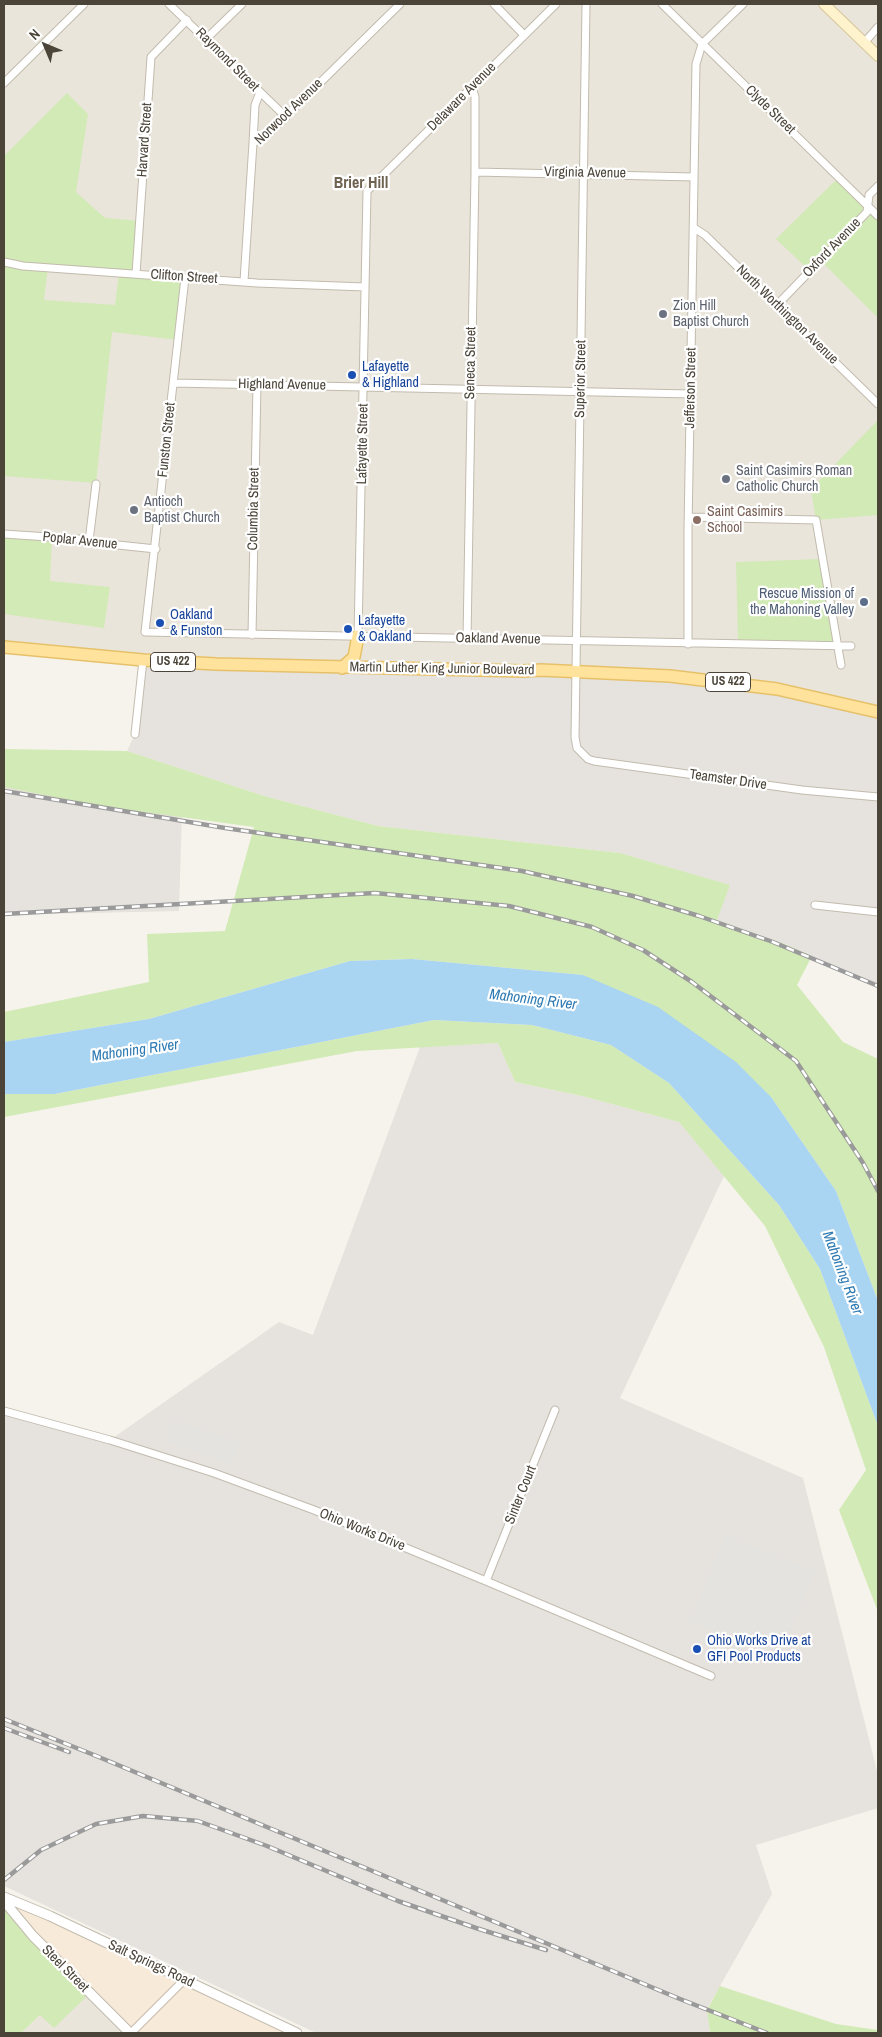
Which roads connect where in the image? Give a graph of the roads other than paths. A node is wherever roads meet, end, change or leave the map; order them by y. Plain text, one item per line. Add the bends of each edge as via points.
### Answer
1 (84, 4) edge
2 (169, 4) edge
3 (242, 4) edge
4 (400, 4) edge
5 (494, 4) edge
6 (556, 4) edge
7 (586, 4) edge
8 (662, 4) edge
9 (743, 4) edge
10 (824, 4) edge
11 (187, 20) junction
12 (878, 27) edge
13 (524, 35) junction
14 (206, 39) junction
15 (864, 43) junction
16 (702, 44) junction
17 (878, 56) edge
18 (4, 83) edge
19 (472, 87) junction
20 (260, 92) junction
21 (286, 117) junction
22 (253, 143) junction
23 (475, 172) junction
24 (584, 173) junction
25 (694, 177) junction
26 (878, 186) edge
27 (368, 191) joint
28 (867, 204) junction
29 (878, 216) edge
30 (694, 228) junction
31 (4, 262) edge
32 (136, 274) junction
33 (186, 278) junction
34 (244, 281) junction
35 (365, 287) junction
36 (776, 304) junction
37 (174, 383) junction
38 (257, 384) junction
39 (364, 386) junction
40 (471, 389) junction
41 (580, 391) junction
42 (691, 394) junction
43 (878, 404) edge
44 (96, 484) dead end
45 (689, 517) junction
46 (4, 534) edge
47 (88, 541) junction
48 (156, 549) junction
49 (145, 632) joint
50 (252, 635) junction
51 (358, 636) junction
52 (467, 639) junction
53 (576, 641) junction
54 (688, 644) junction
55 (838, 646) junction
56 (851, 646) dead end
57 (4, 647) edge
58 (143, 660) junction
59 (840, 665) dead end
60 (342, 668) junction
61 (576, 672) junction
62 (878, 712) edge
63 (135, 734) dead end
64 (580, 753) joint
65 (878, 796) edge
66 (815, 905) dead end
67 (878, 912) edge
68 (556, 1410) dead end
69 (4, 1411) edge
70 (486, 1580) junction
71 (711, 1676) dead end
72 (4, 1897) edge
73 (4, 1902) edge
74 (184, 1980) junction
75 (130, 2033) edge
76 (297, 2033) edge

1 - 18 street
2 - 11 street, Raymond Street
3 - 14 street
4 - 21 street, Norwood Avenue
5 - 13 street
6 - 13 street, Delaware Avenue
7 - 24 street, Superior Street
8 - 16 street, Clyde Street
9 - 16 street
10 - 15 main road
11 - 14 street, Raymond Street
11 - 32 street, Harvard Street via 151,57
12 - 15 street
13 - 19 street, Delaware Avenue
14 - 20 street, Raymond Street
15 - 17 main road
16 - 25 street, Jefferson Street via 696,64
16 - 28 street, Clyde Street
19 - 23 street, Seneca Street via 475,96
19 - 27 street, Delaware Avenue
20 - 21 street, Raymond Street
20 - 22 street via 255,105
21 - 22 street, Norwood Avenue
22 - 34 street, Norwood Avenue
23 - 24 street, Virginia Avenue
23 - 40 street, Seneca Street
24 - 25 street, Virginia Avenue
24 - 41 street, Superior Street
25 - 30 street, Jefferson Street
26 - 28 street, Oxford Avenue
27 - 35 street, Lafayette Street
28 - 29 street, Clyde Street
28 - 36 street, Oxford Avenue via 866,212
30 - 36 street, North Worthington Avenue
30 - 42 street, Jefferson Street
31 - 32 street, Clifton Street via 29,267
32 - 33 street, Clifton Street
33 - 34 street, Clifton Street
33 - 37 street, Funston Street
34 - 35 street, Clifton Street
35 - 39 street, Lafayette Street
36 - 43 street, North Worthington Avenue
37 - 38 street, Highland Avenue
37 - 48 street, Funston Street
38 - 39 street, Highland Avenue
38 - 50 street, Columbia Street
39 - 40 street, Highland Avenue
39 - 51 street, Lafayette Street
40 - 41 street, Highland Avenue
40 - 52 street, Seneca Street
41 - 42 street, Highland Avenue
41 - 53 street, Superior Street
42 - 45 street, Jefferson Street
44 - 47 street
45 - 54 street, Jefferson Street
45 - 55 street via 816,520
46 - 47 street, Poplar Avenue
47 - 48 street, Poplar Avenue
48 - 49 street, Funston Street
49 - 50 street, Oakland Avenue
50 - 51 street, Oakland Avenue
51 - 52 street, Oakland Avenue
51 - 60 main road via 354,657
52 - 53 street, Oakland Avenue
53 - 54 street, Oakland Avenue
53 - 61 street, Superior Street
54 - 55 street, Oakland Avenue
55 - 56 street, Oakland Avenue
55 - 59 street
57 - 58 main road, Martin Luther King Junior Boulevard / US 422
58 - 60 main road, Martin Luther King Junior Boulevard / US 422
58 - 63 street
60 - 61 main road, Martin Luther King Junior Boulevard / US 422
61 - 62 main road, Martin Luther King Junior Boulevard / US 422 via 734,682
61 - 64 street, Superior Street via 575,737
64 - 65 street, Teamster Drive via 594,761 802,790
66 - 67 street
68 - 70 street, Sinter Court
69 - 70 street, Ohio Works Drive via 214,1473
70 - 71 street, Ohio Works Drive
72 - 74 street, Salt Springs Road
73 - 75 street, Steel Street via 33,1936
74 - 75 street
74 - 76 street, Salt Springs Road

